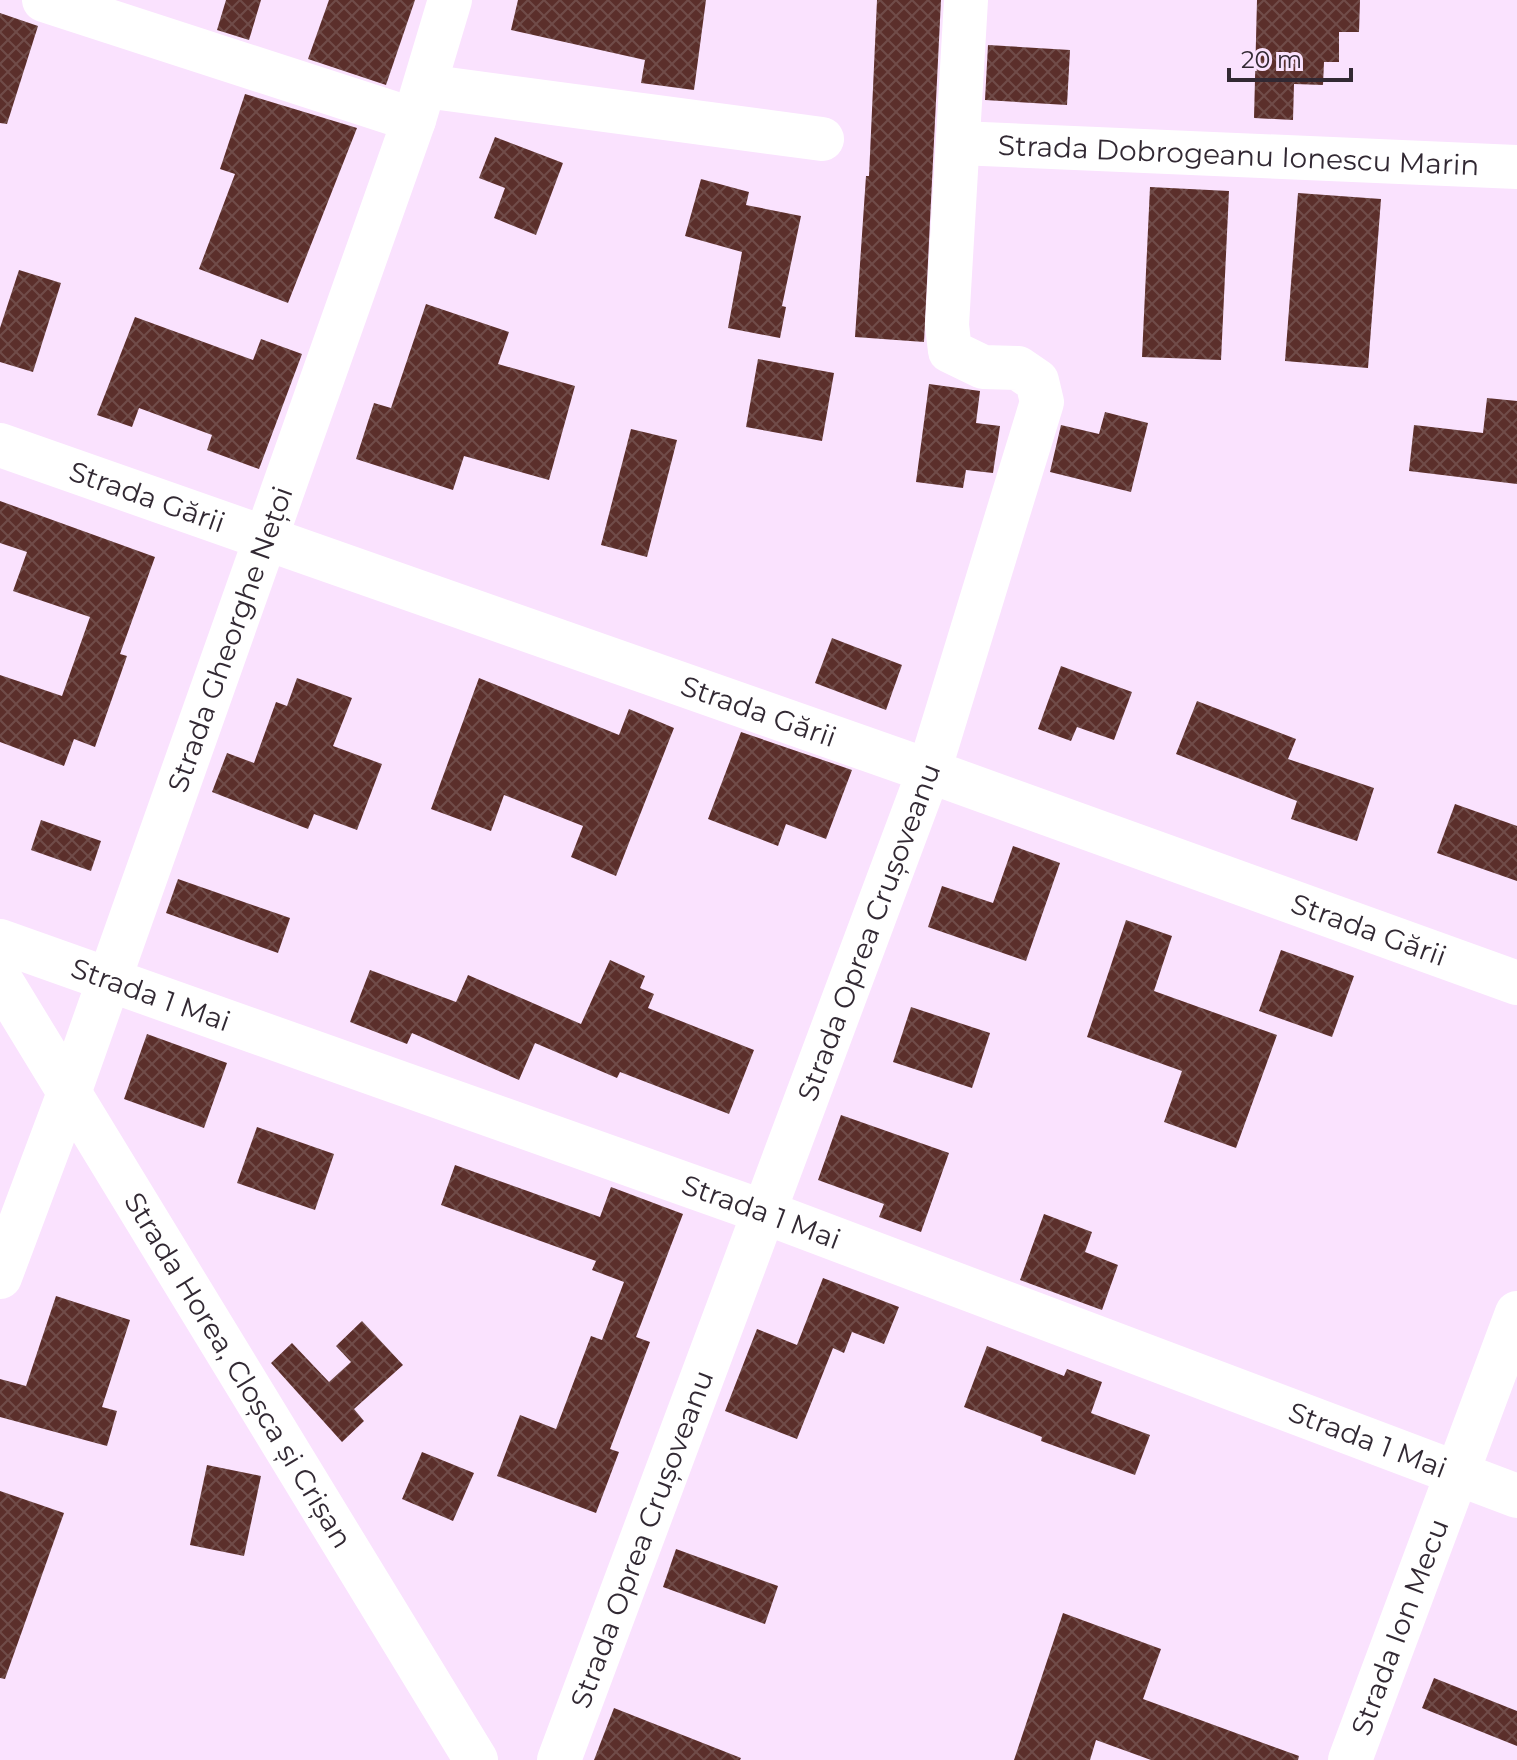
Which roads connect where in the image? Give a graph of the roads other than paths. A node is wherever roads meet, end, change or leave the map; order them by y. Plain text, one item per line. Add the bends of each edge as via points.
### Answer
1 (44, 0) edge
2 (450, 0) edge
3 (966, 0) edge
4 (420, 103) junction
5 (822, 139) dead end
6 (959, 143) junction
7 (1517, 167) edge
8 (0, 445) edge
9 (265, 539) junction
10 (929, 771) junction
11 (0, 941) edge
12 (0, 979) edge
13 (109, 982) junction
14 (1517, 983) edge
15 (69, 1093) junction
16 (764, 1212) junction
17 (0, 1277) edge
18 (1517, 1313) edge
19 (1457, 1474) junction
20 (1517, 1496) edge
21 (476, 1760) edge
22 (559, 1760) edge
23 (1350, 1760) edge

1 - 4 street
2 - 4 street, Strada Gheorghe Nețoi
3 - 6 street
4 - 5 street
4 - 9 street, Strada Gheorghe Nețoi
6 - 7 street, Strada Dobrogeanu Ionescu Marin
6 - 10 street, Strada Oprea Crușoveanu via 947,325 950,351 983,367 1018,368 1037,381 1042,402
8 - 9 street, Strada Gării
9 - 10 street, Strada Gării
9 - 13 street, Strada Gheorghe Nețoi
10 - 14 street, Strada Gării
10 - 16 street, Strada Oprea Crușoveanu
11 - 13 street, Strada 1 Mai
12 - 15 street, Strada Horea, Cloșca și Crișan
13 - 15 street, Strada Gheorghe Nețoi
13 - 16 street, Strada 1 Mai
15 - 17 street, Strada Gheorghe Nețoi
15 - 21 street, Strada Horea, Cloșca și Crișan
16 - 19 street, Strada 1 Mai
16 - 22 street, Strada Oprea Crușoveanu
18 - 19 street, Strada Ion Mecu
19 - 20 street, Strada 1 Mai
19 - 23 street, Strada Ion Mecu

